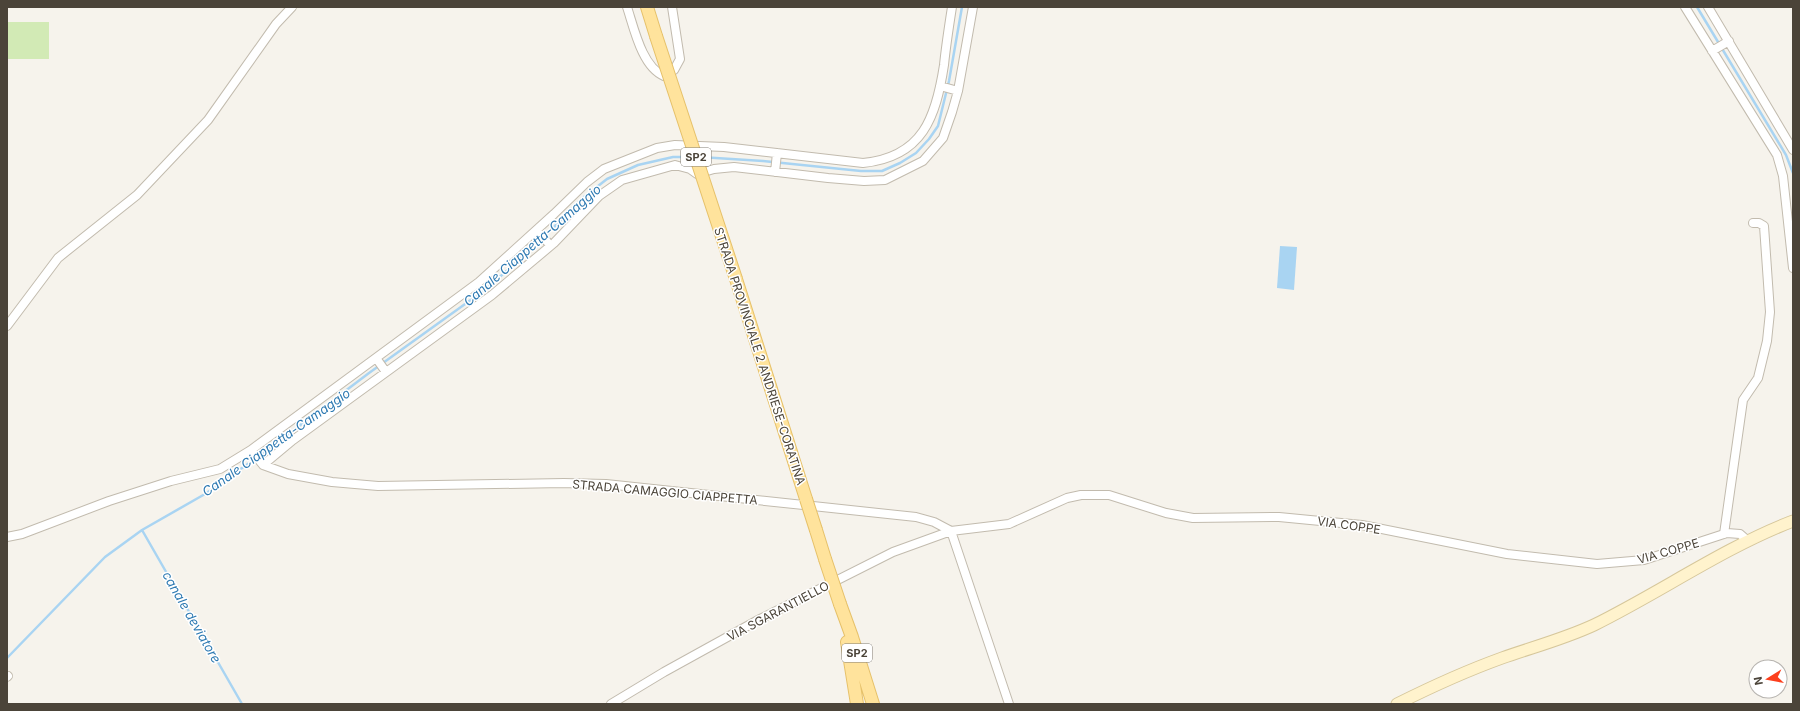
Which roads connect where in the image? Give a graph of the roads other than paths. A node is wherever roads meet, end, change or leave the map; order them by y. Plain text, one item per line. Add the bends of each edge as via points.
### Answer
1 (292, 7) edge
2 (627, 7) edge
3 (647, 7) edge
4 (672, 7) edge
5 (952, 7) edge
6 (973, 7) edge
7 (1685, 7) edge
8 (1708, 7) edge
9 (1728, 41) junction
10 (1712, 51) junction
11 (940, 86) junction
12 (958, 90) junction
13 (1793, 150) edge
14 (777, 153) junction
15 (775, 172) junction
16 (1753, 223) dead end
17 (537, 230) junction
18 (550, 245) junction
19 (1793, 268) edge
20 (7, 326) edge
21 (376, 358) junction
22 (386, 372) junction
23 (252, 452) junction
24 (261, 463) junction
25 (1793, 520) edge
26 (951, 531) junction
27 (1724, 534) junction
28 (7, 537) edge
29 (1748, 541) junction
30 (840, 604) junction
31 (610, 704) edge
32 (857, 704) edge
33 (873, 704) edge
34 (1009, 704) edge
35 (1397, 704) edge

1 - 20 street via 276,24 208,120 137,195 58,258
2 - 4 street via 646,57 656,72 664,76 674,70 680,59
3 - 30 main road, STRADA PROVINCIALE 2 ANDRIESE-CORATINA / SP2, bridge
5 - 11 street
6 - 12 street
7 - 10 street
8 - 9 street
9 - 10 street
9 - 13 street
10 - 19 street via 1777,155 1783,176
11 - 12 street
11 - 14 street via 932,117 924,131 916,141 896,156 863,163
12 - 15 street via 943,138 923,161 885,180 864,181
14 - 15 street
14 - 17 street via 724,147 675,145 658,148 604,169 586,182
15 - 18 street via 734,167 714,168 697,174 675,165 622,180 599,196
16 - 27 street via 1764,226 1770,321 1758,378 1743,400
17 - 18 street
17 - 21 street via 479,282
18 - 22 street via 492,295
21 - 22 street
21 - 23 street
22 - 24 street
23 - 24 street
23 - 28 street via 220,469 109,501 22,534
24 - 26 street, STRADA CAMAGGIO CIAPPETTA via 288,474 311,479 378,486 606,484 916,517 934,522
25 - 29 main road
26 - 27 street, VIA COPPE via 1009,524 1067,498 1095,494 1120,498 1166,513 1193,518 1279,517 1362,525 1507,554 1597,564 1644,560
26 - 31 street, VIA SGARANTIELLO via 893,552 760,619
26 - 34 street
27 - 29 street, VIA COPPE via 1740,534
29 - 35 main road via 1594,625 1438,683
30 - 32 main road
30 - 33 main road, STRADA PROVINCIALE 2 ANDRIESE-CORATINA / SP2

